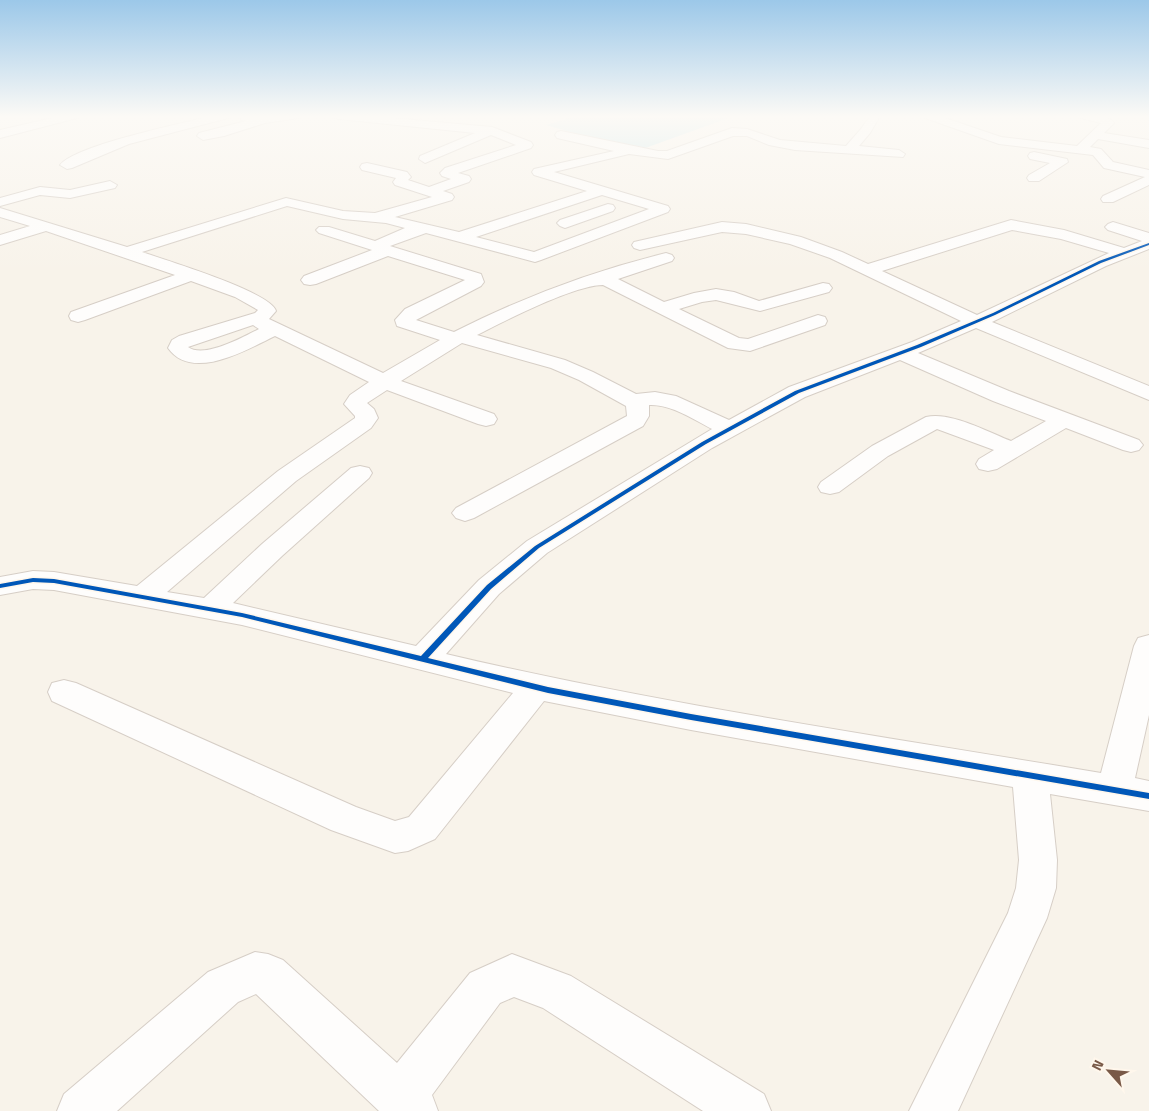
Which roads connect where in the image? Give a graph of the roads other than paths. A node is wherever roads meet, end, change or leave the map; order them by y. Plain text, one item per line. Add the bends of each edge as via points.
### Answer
1 (371, 168) edge
2 (460, 168) edge
3 (550, 168) edge
4 (1051, 168) edge
5 (1122, 168) edge
6 (1149, 174) edge
7 (1034, 178) dead end
8 (1149, 180) edge
9 (110, 185) dead end
10 (430, 191) junction
11 (601, 191) junction
12 (1108, 199) dead end
13 (633, 200) junction
14 (0, 202) edge
15 (0, 212) edge
16 (375, 218) junction
17 (565, 223) dead end
18 (46, 227) junction
19 (1114, 227) dead end
20 (421, 228) junction
21 (324, 230) dead end
22 (458, 238) junction
23 (1149, 238) edge
24 (0, 240) edge
25 (1149, 244) edge
26 (640, 245) dead end
27 (382, 248) junction
28 (126, 252) junction
29 (1125, 253) junction
30 (666, 258) dead end
31 (866, 270) junction
32 (191, 275) junction
33 (599, 279) junction
34 (310, 280) dead end
35 (823, 288) dead end
36 (662, 309) junction
37 (78, 316) dead end
38 (260, 317) junction
39 (818, 321) dead end
40 (977, 322) junction
41 (275, 329) junction
42 (458, 338) junction
43 (901, 353) junction
44 (385, 382) junction
45 (1149, 394) edge
46 (636, 403) junction
47 (486, 419) dead end
48 (1064, 420) junction
49 (729, 429) junction
50 (1131, 445) dead end
51 (1014, 450) junction
52 (988, 464) dead end
53 (360, 473) dead end
54 (830, 487) dead end
55 (465, 513) dead end
56 (0, 586) edge
57 (142, 597) junction
58 (210, 609) junction
59 (1149, 646) edge
60 (423, 659) junction
61 (537, 687) junction
62 (64, 692) dead end
63 (1030, 775) junction
64 (1114, 791) junction
65 (1149, 796) edge
66 (407, 1104) edge
67 (81, 1111) edge
68 (747, 1111) edge
69 (933, 1111) edge

1 - 10 street via 402,175 400,182
2 - 10 street via 447,174 464,179
3 - 11 street via 535,171
4 - 7 street
5 - 6 street
8 - 12 street
9 - 14 street via 70,194 40,191
10 - 16 street via 447,197
11 - 13 street
11 - 22 street
13 - 17 street
13 - 22 street via 663,209 543,256 527,257
15 - 18 street
16 - 20 street
16 - 28 street via 343,215 283,202
18 - 24 street
18 - 28 street
19 - 23 street
20 - 22 street
20 - 27 street
21 - 27 street
25 - 29 street
26 - 31 street via 700,230 730,227 770,233 817,247
27 - 34 street
27 - 42 street via 475,278 475,282 404,320
28 - 32 street
29 - 31 street via 1064,235 1011,225
29 - 40 street via 1065,278
30 - 33 street
31 - 40 street
32 - 37 street
32 - 38 street via 240,293 266,307 267,311
33 - 36 street via 614,283
33 - 42 street via 535,302
35 - 36 street via 760,306 716,294
36 - 39 street via 742,345
38 - 41 street via 258,320
38 - 41 street via 186,340 178,348 193,358 206,358
40 - 43 street
40 - 45 street
41 - 44 street
42 - 44 street
42 - 46 street via 558,364
43 - 48 street
43 - 49 street via 797,392
44 - 47 street
44 - 57 street via 355,404 366,414 363,423 287,476
46 - 49 street via 643,399 662,398
46 - 55 street via 638,416 635,421
48 - 50 street
48 - 51 street
49 - 60 street via 537,547 489,587
51 - 52 street
51 - 54 street via 953,426 934,422 880,451
53 - 58 street
56 - 57 street via 33,580 54,581
57 - 58 street
58 - 60 street
59 - 64 street
60 - 61 street
61 - 62 street via 422,828 395,837 344,819
61 - 63 street
63 - 64 street
63 - 69 street via 1038,860 1036,888 1027,918
64 - 65 street
66 - 67 street via 281,986 268,975 255,972 224,987
66 - 68 street via 486,988 512,976 556,991

